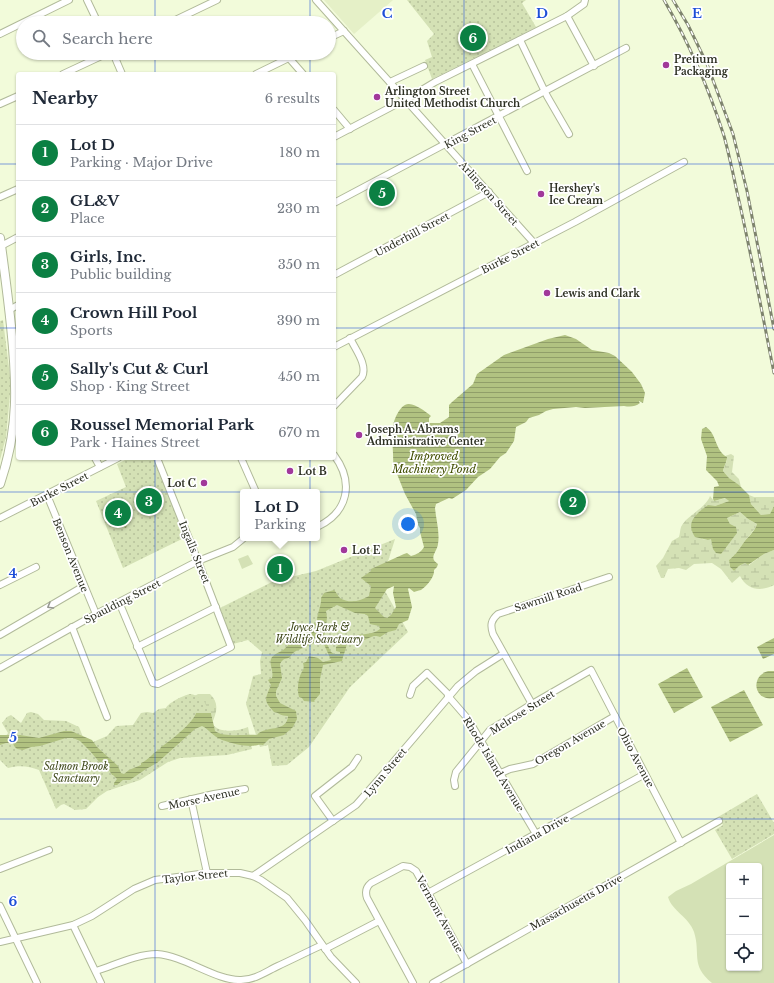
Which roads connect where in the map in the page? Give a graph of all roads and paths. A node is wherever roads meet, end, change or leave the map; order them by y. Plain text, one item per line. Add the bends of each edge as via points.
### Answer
1 (69, 0) edge
2 (87, 0) edge
3 (216, 0) edge
4 (316, 0) edge
5 (584, 2) edge
6 (37, 16) edge
7 (95, 16) edge
8 (183, 16) edge
9 (330, 16) edge
10 (566, 16) junction
11 (336, 22) edge
12 (16, 26) edge
13 (344, 31) junction
14 (0, 34) edge
15 (336, 35) edge
16 (520, 40) junction
17 (626, 48) dead end
18 (93, 60) edge
19 (116, 60) edge
20 (285, 60) edge
21 (291, 60) edge
22 (472, 64) junction
23 (424, 66) dead end
24 (594, 66) junction
25 (67, 72) edge
26 (121, 72) edge
27 (260, 72) edge
28 (301, 72) edge
29 (390, 82) junction
30 (546, 91) junction
31 (16, 97) edge
32 (405, 100) junction
33 (0, 104) edge
34 (336, 112) edge
35 (500, 116) junction
36 (350, 129) junction
37 (568, 134) dead end
38 (336, 136) edge
39 (446, 144) junction
40 (684, 162) dead end
41 (527, 171) dead end
42 (16, 190) edge
43 (489, 192) junction
44 (0, 197) edge
45 (336, 202) edge
46 (16, 238) edge
47 (1, 242) edge
48 (534, 243) junction
49 (336, 274) edge
50 (3, 292) edge
51 (16, 306) edge
52 (9, 310) junction
53 (350, 338) junction
54 (336, 345) edge
55 (16, 363) edge
56 (16, 400) edge
57 (336, 404) edge
58 (336, 458) edge
59 (97, 460) edge
60 (114, 460) edge
61 (158, 460) edge
62 (242, 460) edge
63 (100, 467) junction
64 (0, 484) edge
65 (255, 489) edge
66 (47, 495) junction
67 (0, 518) edge
68 (320, 525) edge
69 (240, 541) edge
70 (198, 562) junction
71 (36, 566) dead end
72 (609, 577) dead end
73 (0, 585) edge
74 (84, 586) junction
75 (119, 602) junction
76 (216, 607) junction
77 (96, 614) junction
78 (72, 627) junction
79 (0, 634) edge
80 (137, 647) junction
81 (504, 654) junction
82 (0, 668) edge
83 (591, 670) joint
84 (410, 695) dead end
85 (449, 696) junction
86 (532, 704) junction
87 (615, 716) junction
88 (107, 717) dead end
89 (482, 740) junction
90 (358, 758) dead end
91 (501, 773) junction
92 (645, 774) junction
93 (455, 786) dead end
94 (246, 789) dead end
95 (191, 799) junction
96 (162, 806) dead end
97 (333, 821) junction
98 (719, 822) dead end
99 (536, 834) junction
100 (681, 843) junction
101 (49, 850) dead end
102 (0, 869) edge
103 (207, 874) junction
104 (253, 876) junction
105 (428, 893) junction
106 (0, 906) edge
107 (379, 921) junction
108 (73, 925) junction
109 (16, 938) junction
110 (0, 942) edge
111 (324, 947) junction
112 (467, 964) junction
113 (96, 971) junction
114 (254, 980) edge
115 (37, 983) edge
116 (101, 983) edge
117 (356, 983) edge
118 (413, 983) edge
119 (433, 983) edge

1 - 6 street
2 - 7 street
3 - 8 street
4 - 9 street, Arlington Street
5 - 10 street
10 - 16 street
10 - 24 street
11 - 13 street, Arlington Street
12 - 14 street
13 - 15 street
13 - 29 street, Arlington Street
16 - 22 street
16 - 30 street
17 - 24 street, King Street
18 - 25 street
19 - 26 street
20 - 27 street
21 - 28 street
22 - 32 street
22 - 35 street
23 - 29 street
24 - 30 street, King Street
29 - 32 street, Arlington Street
30 - 35 street, King Street
30 - 37 street
31 - 33 street
32 - 36 street
32 - 39 street, Arlington Street
34 - 36 street
35 - 39 street, King Street
35 - 41 street
36 - 38 street
39 - 43 street, Arlington Street
39 - 45 street, King Street
40 - 48 street, Burke Street
42 - 44 street
43 - 48 street, Arlington Street
43 - 49 street, Underhill Street
46 - 47 street
47 - 50 street
48 - 53 street, Burke Street
50 - 52 street
51 - 52 street
52 - 55 street
53 - 54 street, Burke Street
53 - 57 street via 363,364 364,373
56 - 64 street via 9,454
58 - 68 street via 344,472 345,495 334,515
59 - 63 street
60 - 63 street, Burke Street
61 - 70 street, Ingalls Street
62 - 65 street
63 - 66 street, Burke Street
66 - 67 street, Burke Street
66 - 74 street, Benson Avenue
69 - 70 street, Spaulding Street via 233,547
70 - 75 street, Spaulding Street
70 - 76 street, Ingalls Street
71 - 73 street
72 - 81 street, Sawmill Road via 498,614 493,618 491,628
74 - 77 street, Benson Avenue
74 -> 79 street
75 - 77 street, Spaulding Street
75 - 80 street
76 - 80 street
76 - 80 street, Ingalls Street via 230,647 158,684 153,683
77 - 78 street, Spaulding Street
78 - 82 street, Spaulding Street
78 - 88 street
81 - 85 street, Lynn Street via 471,675
81 - 86 street
83 - 86 street, Melrose Street
83 - 87 street, Ohio Avenue
84 - 85 street, Rhode Island Avenue via 413,686 427,673
85 - 89 street, Rhode Island Avenue
85 - 97 street, Lynn Street via 356,805
86 - 89 street, Melrose Street via 490,730
87 - 91 street, Oregon Avenue via 533,764
87 - 92 street, Ohio Avenue
89 - 91 street, Rhode Island Avenue
89 - 93 street, Melrose Street via 456,772
90 - 97 street via 352,767 315,796
91 - 99 street, Rhode Island Avenue
92 - 99 street, Indiana Drive
92 - 100 street, Ohio Avenue
94 - 95 street, Morse Avenue
95 - 96 street, Morse Avenue
95 - 103 street
97 - 104 street, Lynn Street
98 - 100 street, Massachusetts Drive
99 - 105 street, Indiana Drive
100 - 112 street, Massachusetts Drive
101 - 102 street
103 - 104 street, Taylor Street via 234,872
103 - 108 street, Taylor Street via 148,882
104 - 111 street, Taylor Street via 287,898
105 - 107 street, Vermont Avenue via 416,871 410,866 403,866 371,883 366,888 367,898
105 - 112 street, Vermont Avenue
106 - 109 street
107 - 111 street
107 - 118 street
108 - 109 street, Taylor Street
108 - 113 street
109 - 110 street, Taylor Street
109 - 115 street
111 - 114 street
111 - 117 street, Taylor Street
112 - 119 street, Massachusetts Drive
113 - 114 street via 157,954 224,977
113 - 116 street

